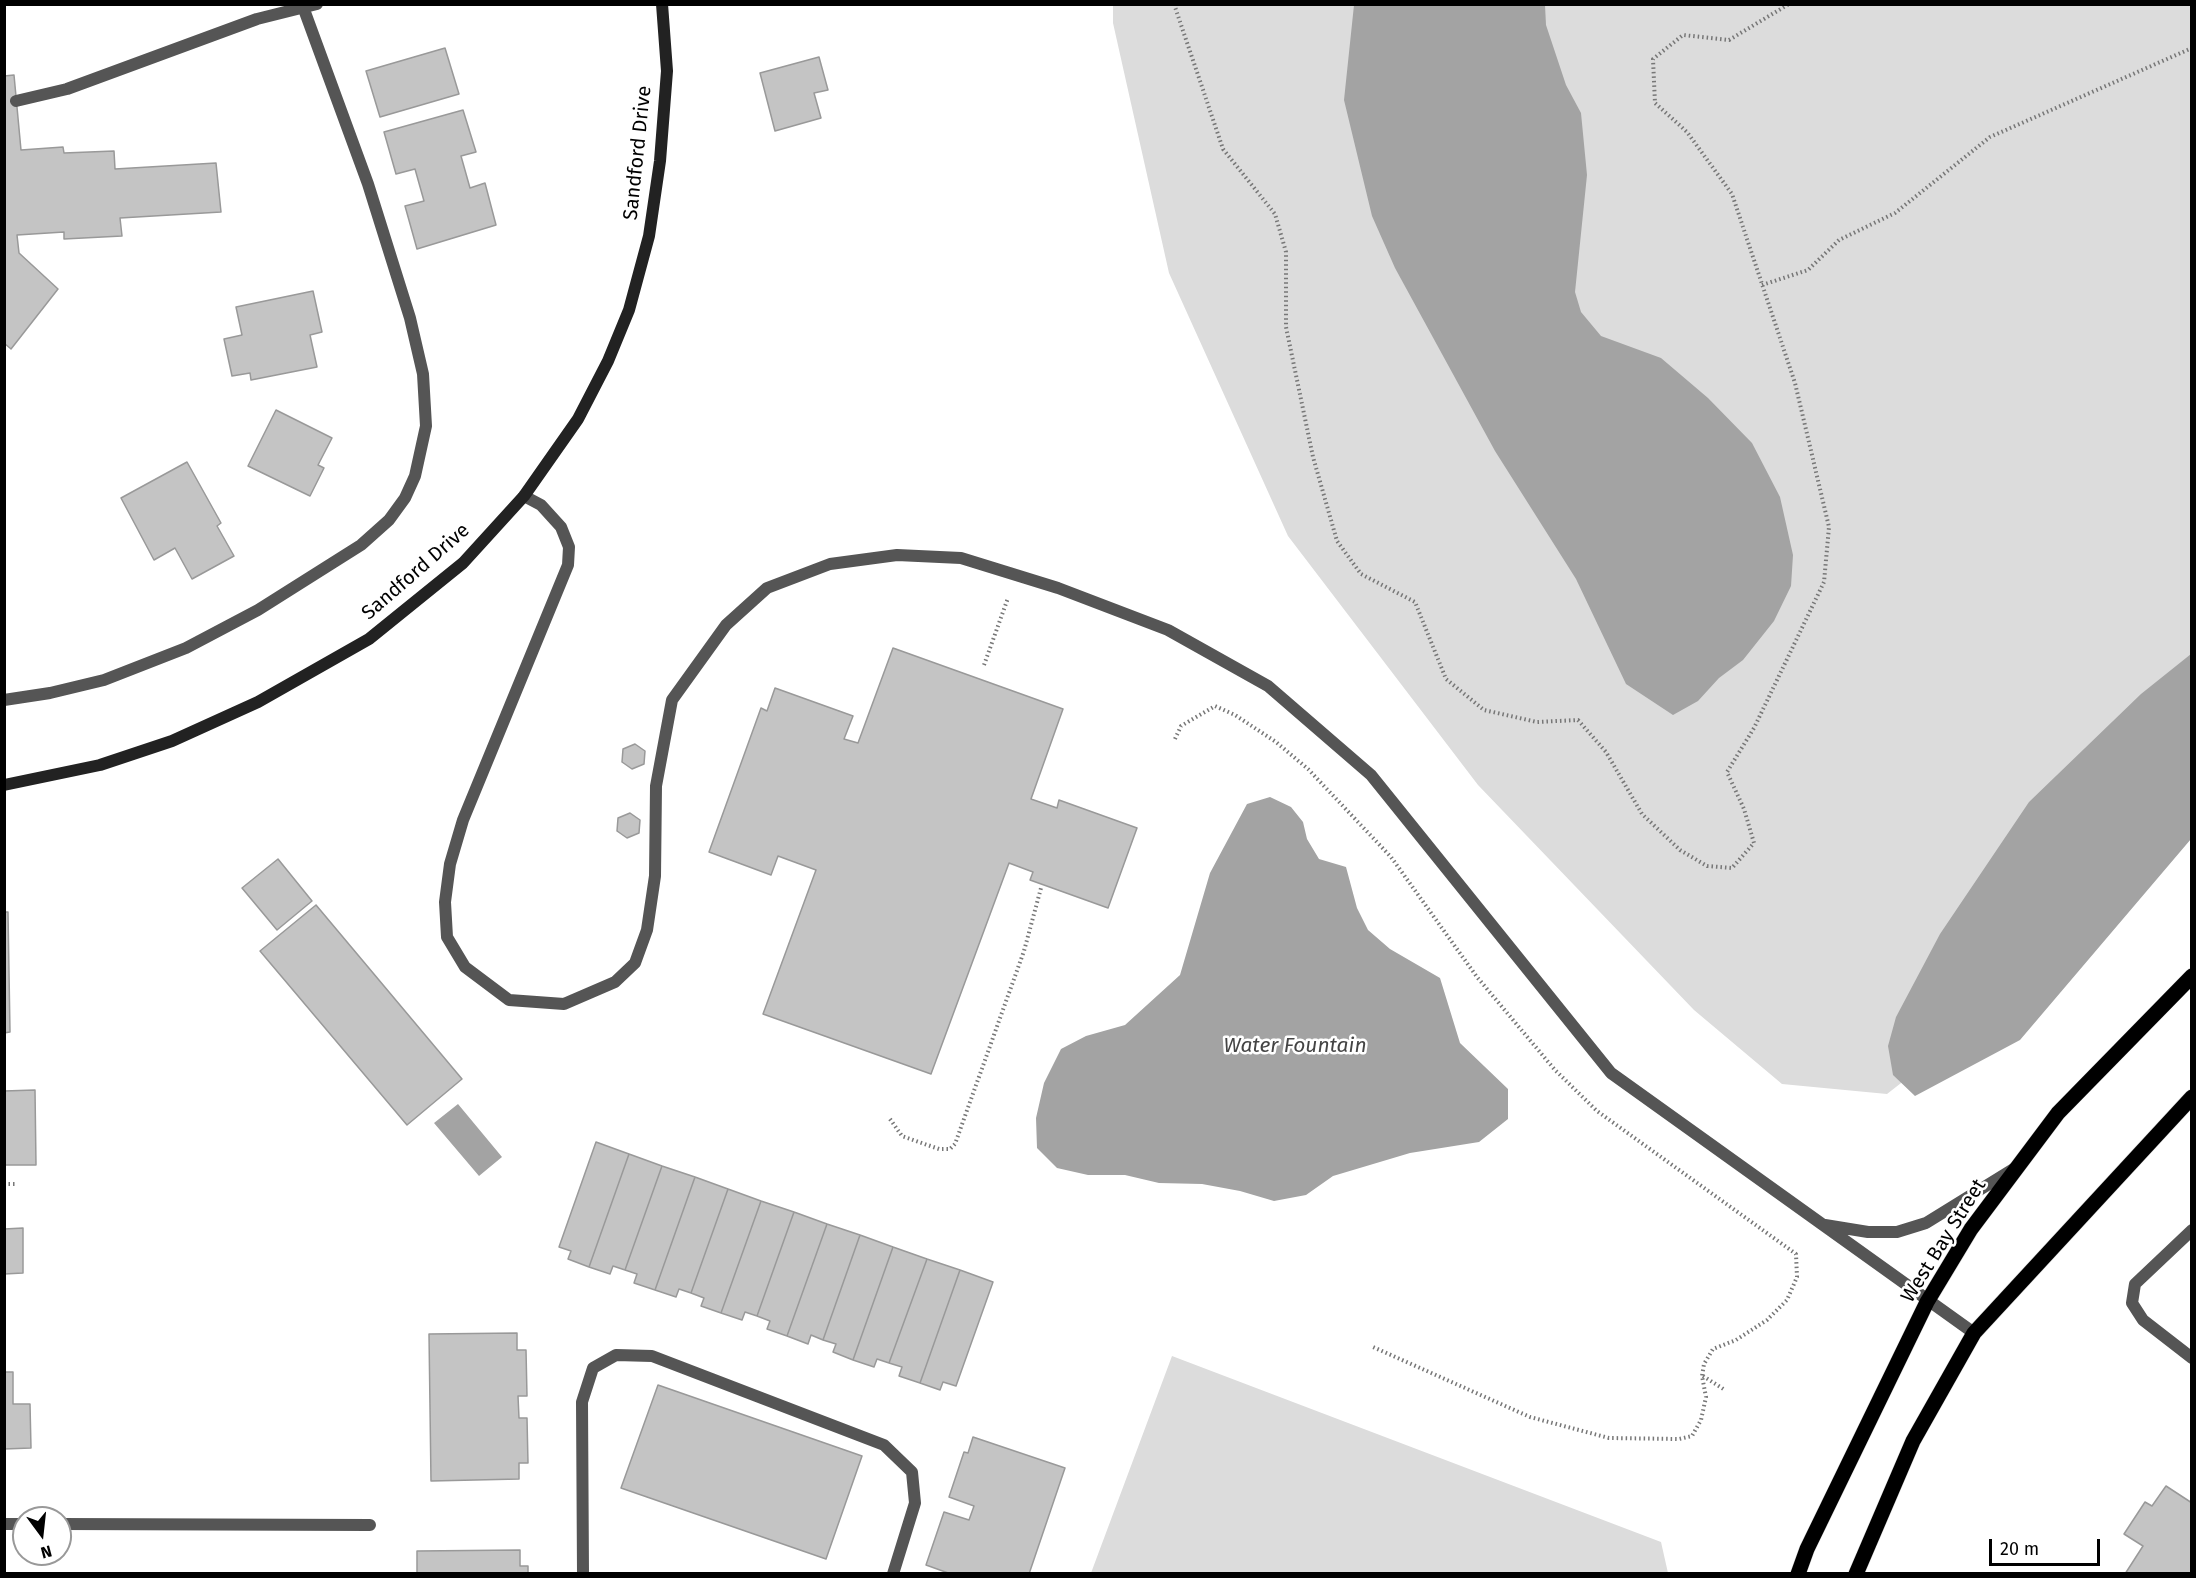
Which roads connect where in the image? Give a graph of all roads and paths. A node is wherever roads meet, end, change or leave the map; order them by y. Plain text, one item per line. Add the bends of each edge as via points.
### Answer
1 (316, 4) edge
2 (662, 4) edge
3 (1174, 4) edge
4 (1789, 4) edge
5 (303, 6) edge
6 (2192, 48) edge
7 (16, 101) dead end
8 (1762, 285) junction
9 (524, 496) junction
10 (1017, 575) junction
11 (984, 664) dead end
12 (4, 700) edge
13 (1175, 739) dead end
14 (4, 785) edge
15 (1041, 888) dead end
16 (2192, 976) edge
17 (2192, 1097) edge
18 (890, 1119) dead end
19 (2019, 1165) junction
20 (4, 1184) edge
21 (16, 1185) dead end
22 (1821, 1224) junction
23 (2192, 1230) edge
24 (1927, 1302) junction
25 (1974, 1333) junction
26 (1373, 1347) dead end
27 (2192, 1358) edge
28 (1702, 1376) junction
29 (1725, 1390) dead end
30 (72, 1524) edge
31 (370, 1525) dead end
32 (583, 1574) edge
33 (893, 1574) edge
34 (1798, 1574) edge
35 (1856, 1574) edge

1 - 5 street
2 - 9 street, Sandford Drive via 667,71 660,161 649,236 632,299 608,362 578,419
3 - 8 path via 1223,149 1275,214 1286,252 1286,327 1313,457 1337,541 1361,574 1415,602 1446,679 1484,710 1537,722 1578,720 1606,752 1642,814 1680,850 1707,866 1732,868 1754,843 1727,772 1754,728 1824,582 1829,527 1795,383
4 - 8 path via 1729,40 1683,35 1653,59 1655,103 1687,132 1732,194
5 - 7 street via 246,22 67,89
5 - 12 street via 368,184 410,318 423,374 426,426 420,459 408,491 389,520 361,545 258,610 186,648 104,680
6 - 8 path via 1990,137 1895,213 1839,240 1808,270
9 - 10 street via 541,505 561,527 569,547 568,565 463,820 450,864 445,902 447,937 465,967 509,1000 564,1004 615,981 635,963 647,930 655,876 656,786 672,700 726,625 767,588 830,564 897,555 961,558
9 - 14 street, Sandford Drive via 464,563 369,639 258,702 172,741 100,765
10 - 11 path
10 - 22 street via 1168,630 1268,686 1371,775 1611,1073
13 - 28 path via 1181,726 1215,706 1276,742 1308,769 1391,857 1477,977 1555,1070 1597,1112 1796,1254 1797,1277 1787,1300 1759,1325 1713,1349
15 - 18 path via 1024,951 955,1144 950,1149 939,1149 902,1136
16 - 19 main road, West Bay Street via 2058,1113
17 - 25 main road
19 - 22 street via 1926,1223 1897,1232 1868,1232
19 - 24 main road, West Bay Street via 1971,1229
20 - 21 path
22 - 24 street
23 - 27 street via 2135,1284 2132,1304 2143,1320
24 - 25 street
24 - 34 main road, West Bay Street
25 - 35 main road via 1913,1441
26 - 28 path via 1530,1417 1609,1437 1692,1436 1701,1420 1706,1397
28 - 29 path
30 - 31 street
32 - 33 street via 582,1402 593,1368 616,1355 652,1356 884,1445 912,1472 915,1503

